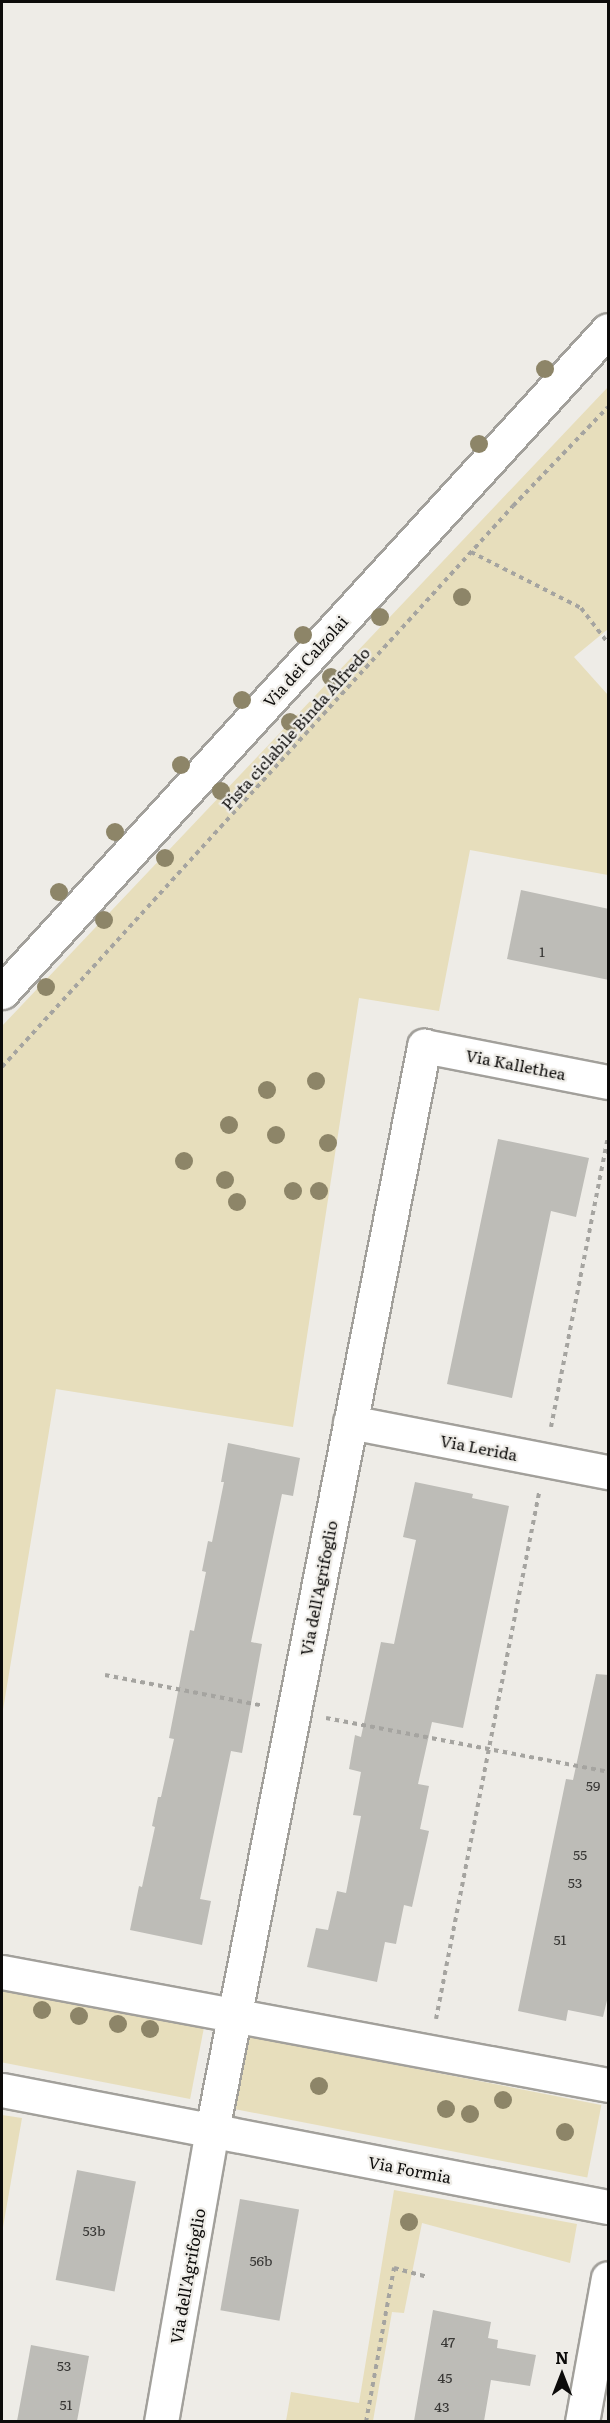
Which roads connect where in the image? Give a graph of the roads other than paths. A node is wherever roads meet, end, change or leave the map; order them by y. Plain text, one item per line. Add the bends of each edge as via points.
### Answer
1 (609, 330) edge
2 (2, 992) edge
3 (423, 1046) joint
4 (609, 1082) edge
5 (350, 1422) junction
6 (609, 1472) edge
7 (2, 1972) edge
8 (235, 2015) junction
9 (609, 2085) edge
10 (2, 2090) edge
11 (212, 2130) junction
12 (609, 2207) edge
13 (609, 2277) edge
14 (161, 2421) edge
15 (582, 2421) edge

1 - 2 street, Via dei Calzolai
3 - 4 street, Via Kallethea
3 - 5 street, Via dell'Agrifoglio
5 - 6 street, Via Lerida
5 - 8 street, Via dell'Agrifoglio
7 - 8 street
8 - 9 street
8 - 11 street, Via dell'Agrifoglio
10 - 11 street
11 - 12 street, Via Formia
11 - 14 street, Via dell'Agrifoglio
13 - 15 street

